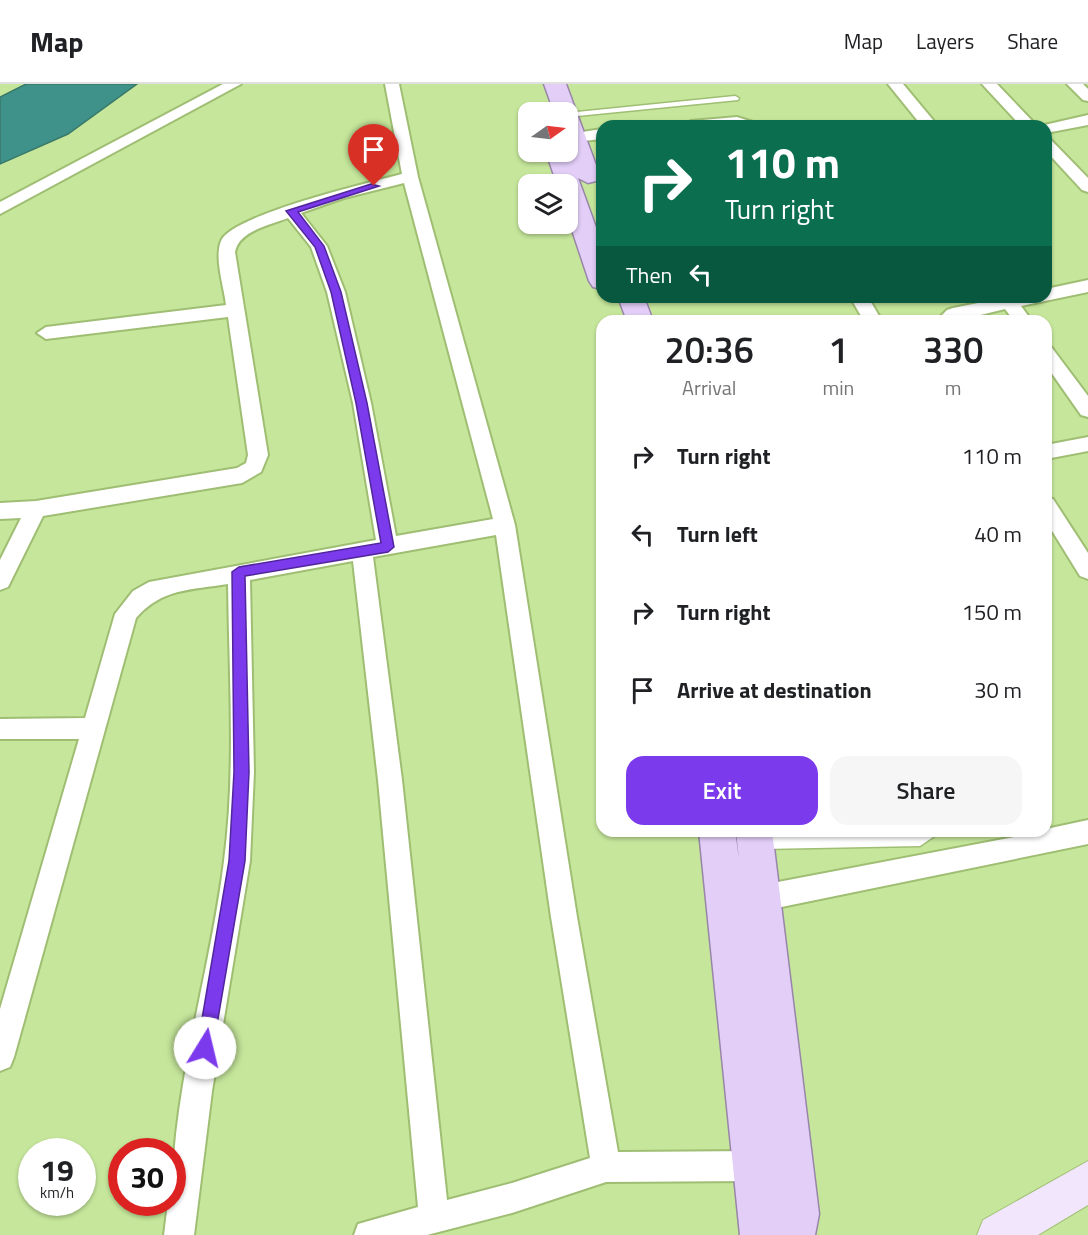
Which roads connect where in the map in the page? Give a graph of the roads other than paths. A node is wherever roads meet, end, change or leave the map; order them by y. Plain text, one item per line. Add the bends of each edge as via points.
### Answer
1 (234, 84) edge
2 (392, 84) edge
3 (535, 84) edge
4 (555, 84) edge
5 (895, 84) edge
6 (988, 84) edge
7 (1074, 84) edge
8 (1088, 97) edge
9 (735, 98) dead end
10 (541, 102) edge
11 (560, 102) edge
12 (607, 120) edge
13 (922, 120) edge
14 (1023, 120) edge
15 (1088, 120) edge
16 (596, 122) edge
17 (578, 125) edge
18 (1052, 127) edge
19 (578, 129) edge
20 (596, 133) edge
21 (1052, 149) edge
22 (578, 156) edge
23 (574, 162) edge
24 (410, 177) junction
25 (1088, 187) edge
26 (596, 200) edge
27 (0, 209) edge
28 (291, 211) junction
29 (596, 255) edge
30 (1088, 286) edge
31 (1052, 294) edge
32 (973, 303) edge
33 (1010, 303) joint
34 (237, 310) junction
35 (951, 315) edge
36 (1019, 315) edge
37 (46, 333) dead end
38 (1052, 360) edge
39 (1088, 410) edge
40 (1088, 444) edge
41 (1052, 451) edge
42 (36, 509) junction
43 (0, 511) edge
44 (1052, 514) edge
45 (505, 525) junction
46 (388, 547) junction
47 (362, 551) junction
48 (1088, 570) edge
49 (239, 572) junction
50 (0, 581) edge
51 (95, 728) junction
52 (0, 729) edge
53 (1088, 832) edge
54 (718, 837) edge
55 (755, 837) edge
56 (924, 837) edge
57 (762, 898) junction
58 (0, 1058) edge
59 (756, 1166) junction
60 (606, 1167) junction
61 (1088, 1182) edge
62 (434, 1216) junction
63 (179, 1235) edge
64 (369, 1235) edge
65 (762, 1235) edge
66 (793, 1235) edge
67 (998, 1235) edge

1 - 27 street
2 - 24 street
3 - 10 main road
4 - 11 main road
5 - 13 street
6 - 14 street
7 - 8 street
9 - 12 lane
15 - 18 street
16 - 17 lane
19 - 20 street
21 - 25 street
22 - 26 main road
23 - 29 main road
24 - 28 street
24 - 45 street
28 - 34 street via 239,232 229,241 226,252
28 - 46 street via 319,246 336,292 362,403
30 - 31 street
32 - 33 street
32 - 35 street
33 - 36 street
34 - 37 street
34 - 42 street via 258,455 254,467 242,475 199,484
38 - 39 street
40 - 41 street
42 - 43 street
42 - 50 street
44 - 48 street
45 - 46 street
45 - 60 street
46 - 47 street
47 - 49 street
47 - 62 street via 390,780
49 - 51 street via 157,588 141,597 126,614
49 - 63 street via 242,772 237,861 200,1079
51 - 52 street
51 - 58 street
53 - 57 street
54 - 59 main road
55 - 56 lane via 904,842
55 - 57 main road
57 - 66 main road via 797,1214
59 - 60 street
59 - 65 main road
60 - 62 street via 512,1198
61 - 67 street
62 - 64 street

